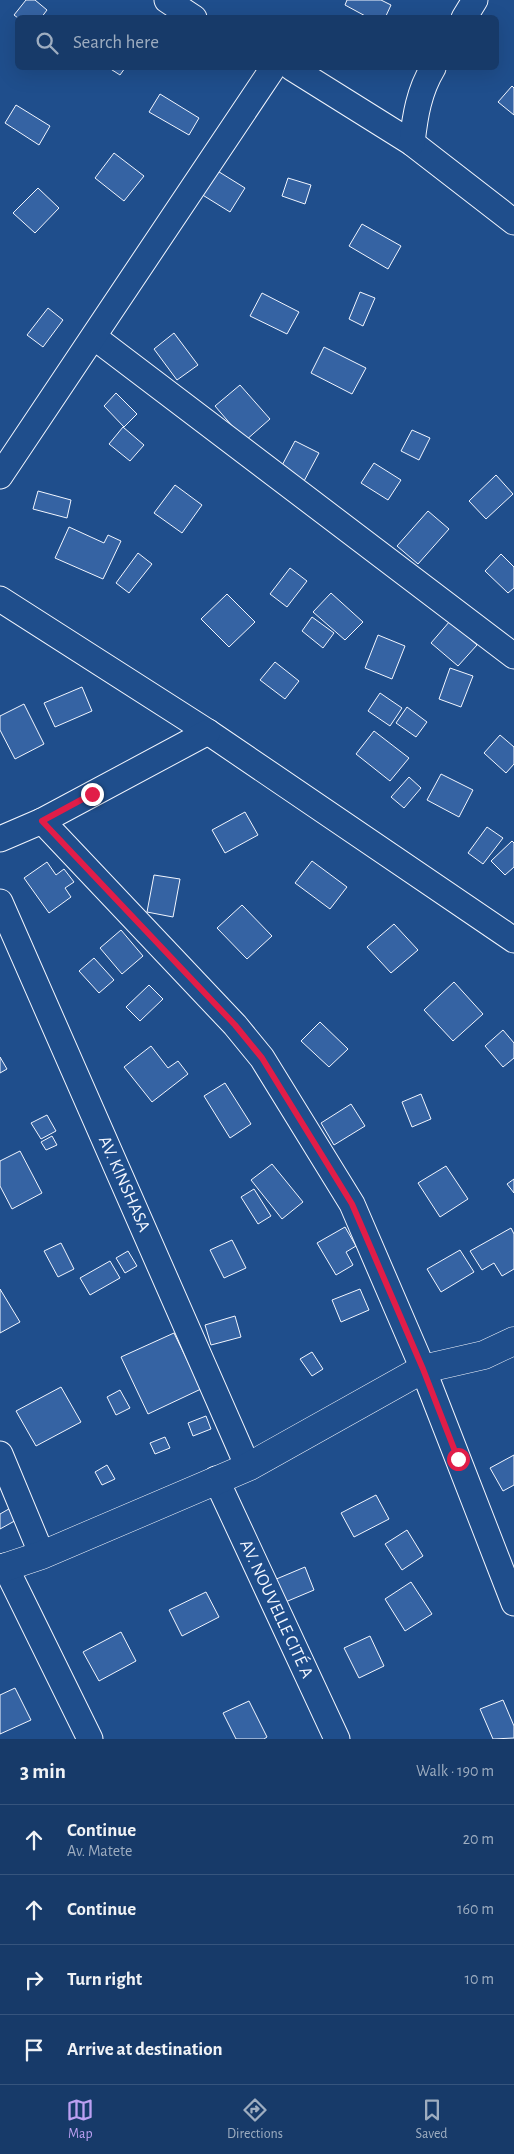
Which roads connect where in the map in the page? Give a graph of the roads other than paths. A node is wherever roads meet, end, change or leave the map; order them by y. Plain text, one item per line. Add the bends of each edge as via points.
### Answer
1 (167, 0) edge
2 (475, 0) edge
3 (190, 15) edge
4 (466, 15) edge
5 (272, 70) edge
6 (295, 70) edge
7 (432, 70) edge
8 (412, 142) junction
9 (514, 222) edge
10 (94, 337) junction
11 (0, 476) edge
12 (0, 599) edge
13 (514, 656) edge
14 (208, 732) junction
15 (42, 821) junction
16 (0, 839) edge
17 (0, 902) edge
18 (514, 940) edge
19 (514, 1341) edge
20 (423, 1369) junction
21 (0, 1454) edge
22 (248, 1466) junction
23 (216, 1479) junction
24 (42, 1555) junction
25 (3, 1568) edge
26 (514, 1603) edge
27 (90, 1739) edge
28 (337, 1739) edge

1 - 3 street
2 - 4 street
5 - 10 street
6 - 8 street
7 - 8 street via 420,97
8 - 9 street
10 - 11 street
10 - 13 street
12 - 14 street
14 - 15 street
14 - 18 street
15 - 16 street
15 - 20 street via 235,1025 262,1058 352,1204
17 - 22 street, AV. KINSHASA
19 - 20 highway via 484,1355
20 - 22 highway
20 - 26 street
21 - 24 street
22 - 23 highway
23 - 24 highway
23 - 28 street, AV. NOUVELLE CITÉ A
24 - 25 highway
25 - 27 street

